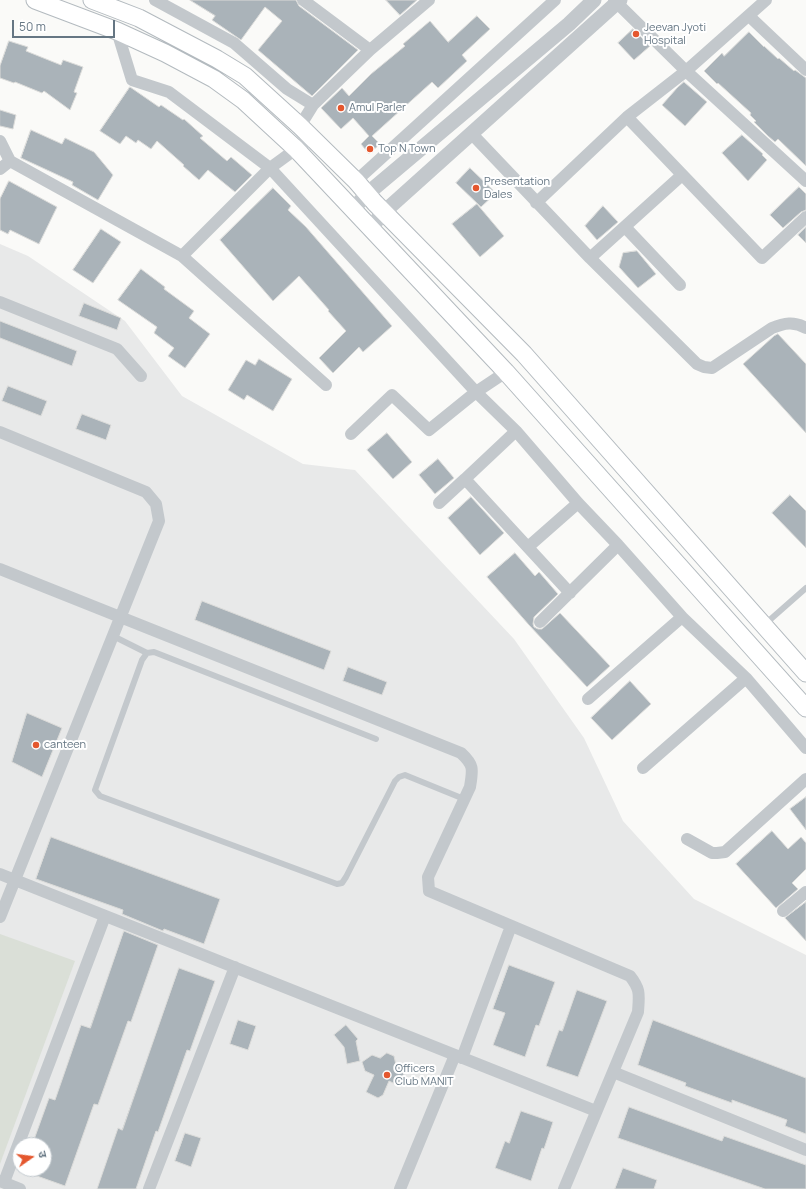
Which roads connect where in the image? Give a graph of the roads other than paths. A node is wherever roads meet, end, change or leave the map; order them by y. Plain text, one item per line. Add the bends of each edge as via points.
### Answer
1 (36, 0) edge
2 (92, 0) edge
3 (155, 0) edge
4 (429, 0) edge
5 (555, 0) edge
6 (594, 0) edge
7 (766, 0) edge
8 (617, 1) edge
9 (312, 2) edge
10 (749, 16) junction
11 (117, 31) junction
12 (370, 50) junction
13 (806, 70) edge
14 (686, 71) junction
15 (312, 105) junction
16 (626, 116) junction
17 (305, 132) junction
18 (471, 133) junction
19 (0, 141) edge
20 (296, 149) junction
21 (10, 161) junction
22 (270, 168) junction
23 (0, 169) edge
24 (682, 175) junction
25 (356, 181) junction
26 (806, 181) edge
27 (367, 194) junction
28 (536, 203) junction
29 (353, 209) junction
30 (384, 212) junction
31 (806, 217) edge
32 (371, 227) junction
33 (625, 227) junction
34 (182, 256) junction
35 (590, 258) junction
36 (680, 285) dead end
37 (0, 302) edge
38 (806, 328) edge
39 (506, 372) junction
40 (141, 376) dead end
41 (326, 385) dead end
42 (476, 392) junction
43 (516, 431) junction
44 (0, 432) edge
45 (351, 434) dead end
46 (465, 479) junction
47 (439, 503) dead end
48 (578, 503) junction
49 (618, 545) junction
50 (528, 547) junction
51 (0, 569) edge
52 (806, 588) edge
53 (570, 593) junction
54 (121, 617) junction
55 (682, 617) junction
56 (540, 622) dead end
57 (764, 626) junction
58 (113, 636) junction
59 (147, 653) junction
60 (806, 673) edge
61 (746, 678) junction
62 (588, 699) dead end
63 (806, 708) edge
64 (376, 739) dead end
65 (806, 748) edge
66 (643, 768) dead end
67 (806, 779) edge
68 (464, 799) junction
69 (687, 839) dead end
70 (0, 874) edge
71 (14, 880) junction
72 (806, 892) edge
73 (783, 911) dead end
74 (106, 916) junction
75 (0, 917) edge
76 (511, 926) junction
77 (235, 967) junction
78 (458, 1056) junction
79 (613, 1072) junction
80 (596, 1111) junction
81 (806, 1150) edge
82 (2, 1182) edge
83 (20, 1189) edge
84 (149, 1189) edge
85 (400, 1189) edge
86 (564, 1189) edge

1 - 11 main road
2 - 17 main road via 139,18 218,58 245,76
3 - 15 street via 234,43 287,88
4 - 12 street
5 - 25 street
6 - 27 street via 569,24
7 - 10 street
8 - 14 street
8 - 18 street
9 - 12 street
10 - 13 street
10 - 14 street
11 - 20 main road via 214,79 243,100
11 - 22 street via 132,80 169,92
12 - 15 street
14 - 16 street
14 - 26 street
15 - 17 street
16 - 24 street
16 - 28 street
17 - 20 street
17 - 25 main road
18 - 28 street
18 - 30 street
19 - 21 street
20 - 22 street
20 - 29 main road
21 - 23 street
21 - 34 street
22 - 34 street
22 - 42 street
24 - 31 street via 762,258
24 - 33 street
25 - 27 main road
27 - 29 street
27 - 30 main road
28 - 35 street
29 - 32 main road
30 - 32 street
30 - 57 main road via 524,354
32 - 39 main road
33 - 35 street
33 - 36 street
34 - 41 street
35 - 38 street via 697,364 704,367 712,368 778,325 799,324
37 - 40 street via 117,349
39 - 42 street
39 - 63 main road
42 - 43 street
42 - 45 street via 429,430 392,395
43 - 46 street
43 - 48 street
44 - 54 street via 146,492 156,504 159,521
46 - 47 street
46 - 50 street
48 - 49 street
48 - 50 street
49 - 53 street
49 - 55 street
50 - 53 street
51 - 54 street
52 - 57 lane
53 - 56 street
54 - 58 street
54 - 68 street via 461,753 470,761 472,773 470,787
55 - 61 street
55 - 62 street
57 - 60 main road
58 - 59 lane
58 - 71 street
59 - 64 lane via 154,652
59 - 68 lane via 142,660 97,784 96,790 100,796 337,884 342,883 346,877 399,777 405,775
61 - 65 street
61 - 66 street
67 - 69 street via 725,852 712,853
68 - 76 street via 428,877 429,891
70 - 71 street
71 - 74 street
71 - 75 street
72 - 73 street
74 - 77 street
74 - 82 street
76 - 78 street
76 - 79 street via 630,976 637,985 638,1012
77 - 78 street
77 - 84 street
78 - 80 street
78 - 85 street
79 - 80 street
79 - 81 street
80 - 86 street
82 - 83 street

